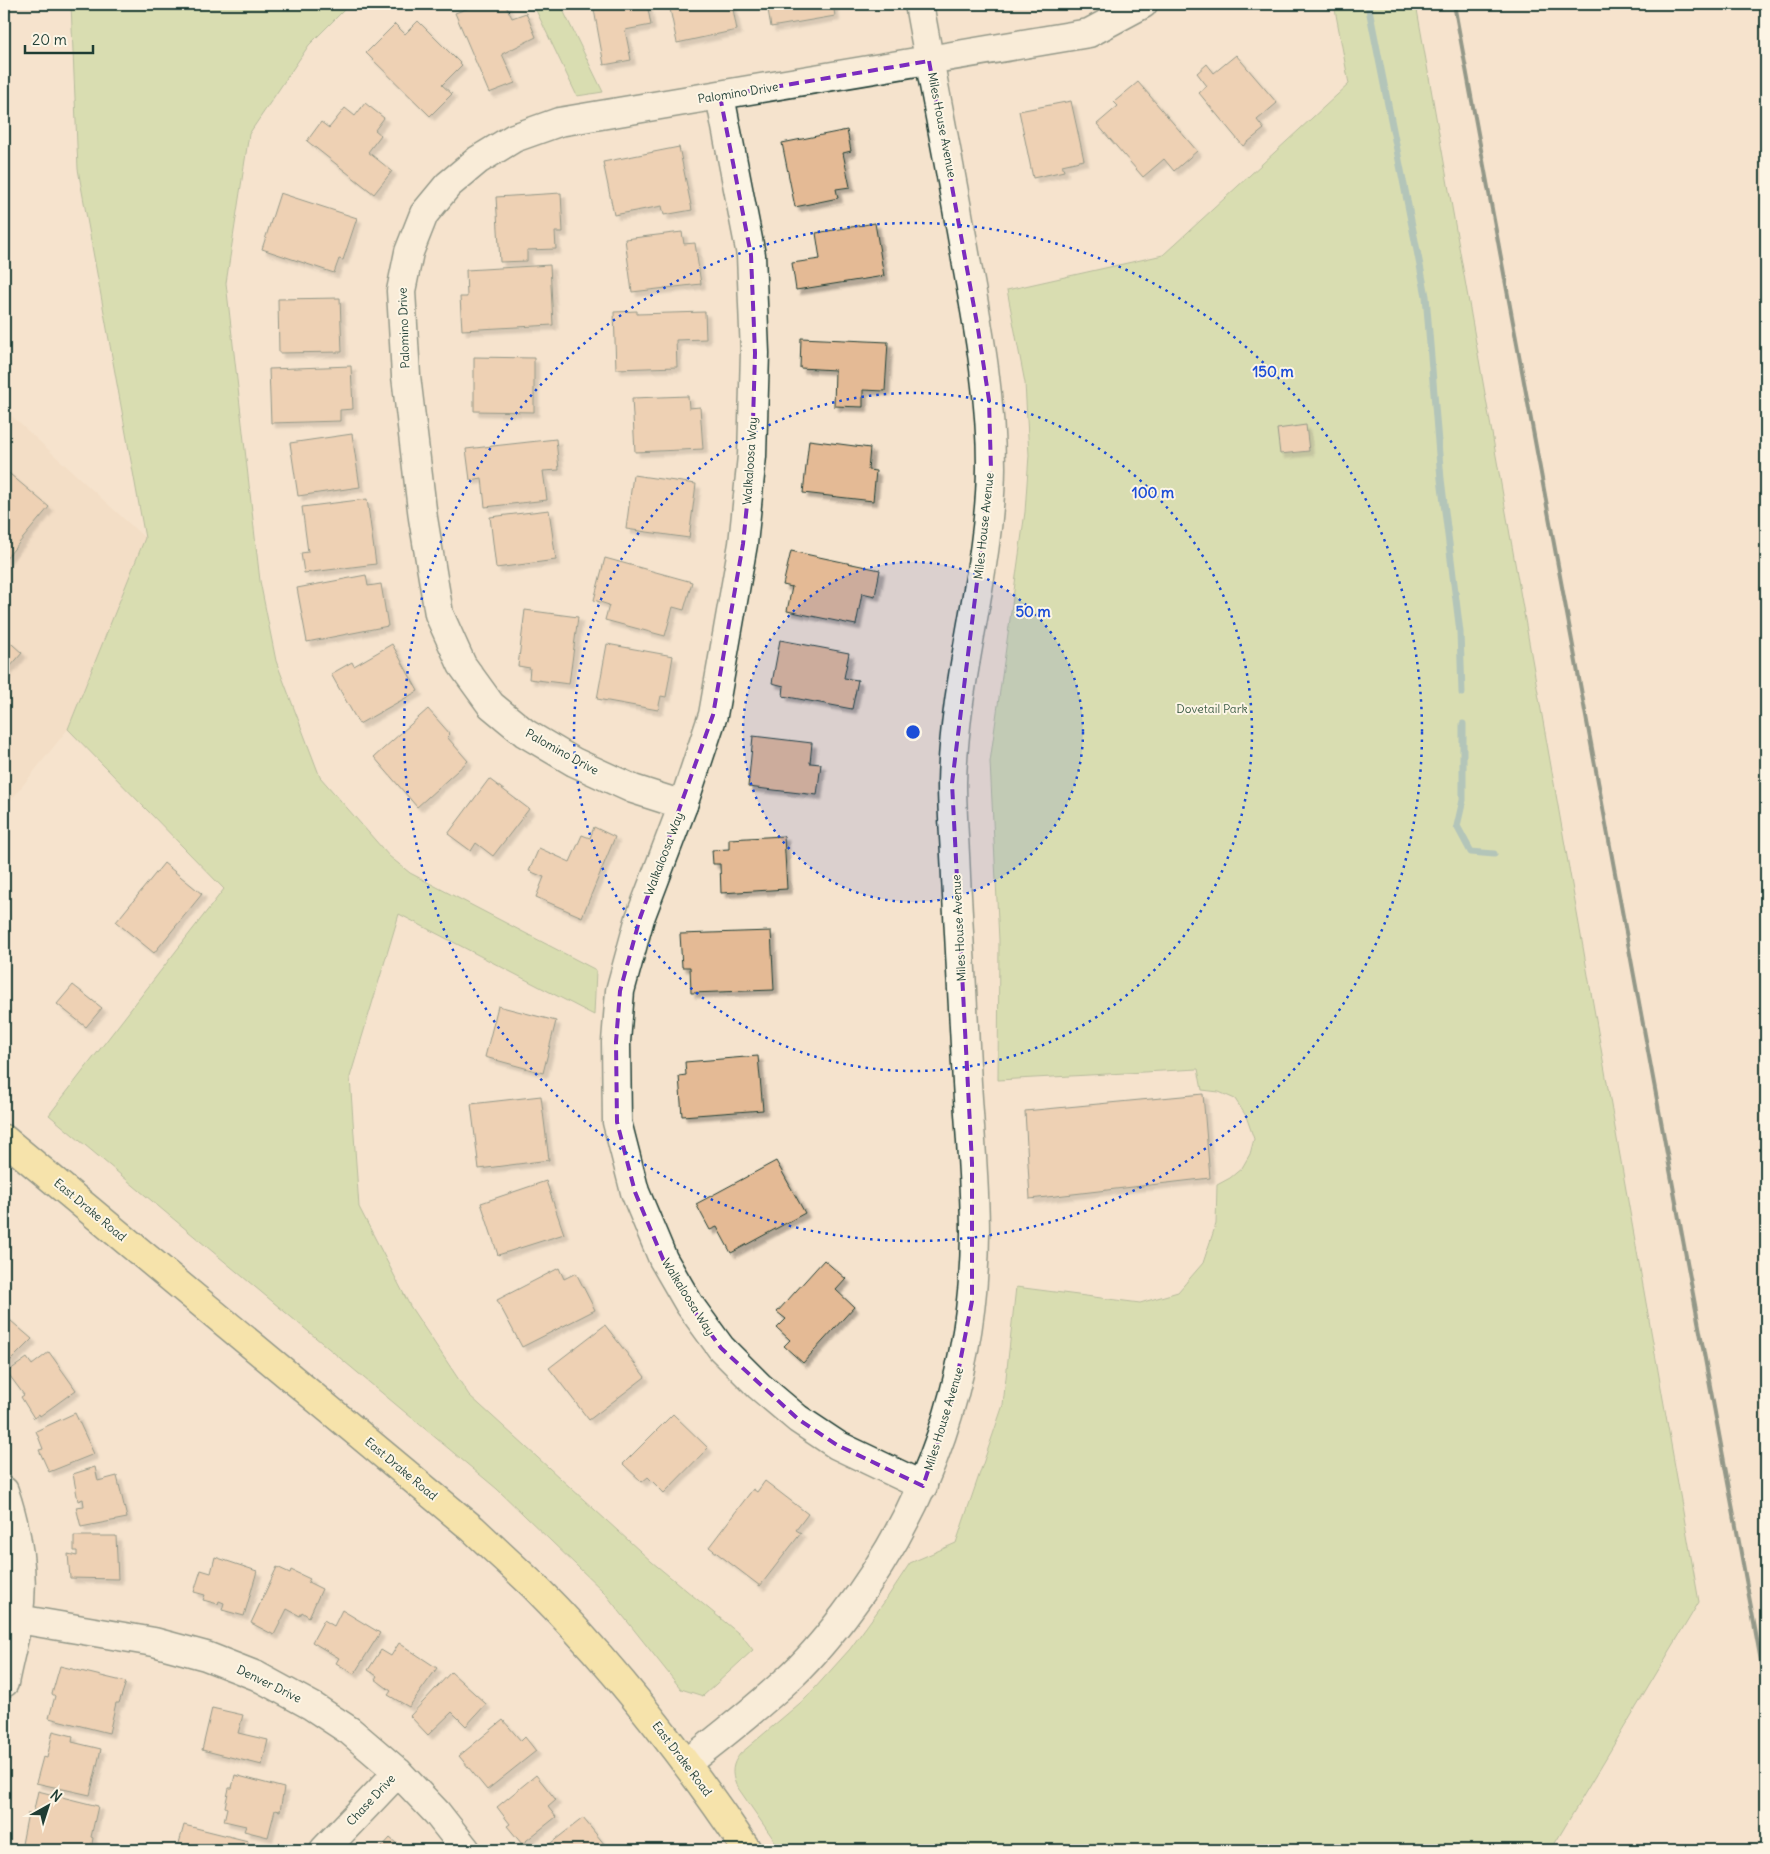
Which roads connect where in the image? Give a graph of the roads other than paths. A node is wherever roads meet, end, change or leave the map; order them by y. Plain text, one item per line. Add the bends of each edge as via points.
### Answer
1 (919, 4) edge
2 (1143, 4) edge
3 (929, 61) junction
4 (720, 96) junction
5 (683, 805) junction
6 (4, 1139) edge
7 (923, 1486) junction
8 (4, 1491) edge
9 (18, 1619) junction
10 (4, 1683) edge
11 (687, 1763) junction
12 (398, 1772) junction
13 (324, 1850) edge
14 (466, 1850) edge
15 (747, 1850) edge

1 - 3 street, Miles House Avenue
2 - 3 street, Palomino Drive via 1089,33
3 - 4 street, Palomino Drive
3 - 7 street, Miles House Avenue via 980,338 988,400 991,470 986,535 956,727 952,783 975,1234 972,1301 954,1393
4 - 5 street, Walkaloosa Way via 751,255 755,352 752,456 743,544 713,715
4 - 5 street, Palomino Drive via 559,122 514,138 478,160 448,185 424,214 409,252 401,291 406,376 423,518 439,614 462,665 491,705 525,733 574,762 633,789
5 - 7 street, Walkaloosa Way via 640,918 620,991 616,1042 617,1122 635,1192 663,1259 689,1304 721,1348 798,1419 837,1445
6 - 11 main road, East Drake Road via 473,1529 535,1587 607,1665
7 - 11 street, Miles House Avenue via 869,1583 826,1639 790,1678
8 - 9 street via 20,1563
9 - 10 street
9 - 12 street, Denver Drive via 154,1642 206,1656 257,1676 350,1731
11 - 15 main road, East Drake Road
12 - 13 street, Chase Drive
12 - 14 street, Denver Drive

